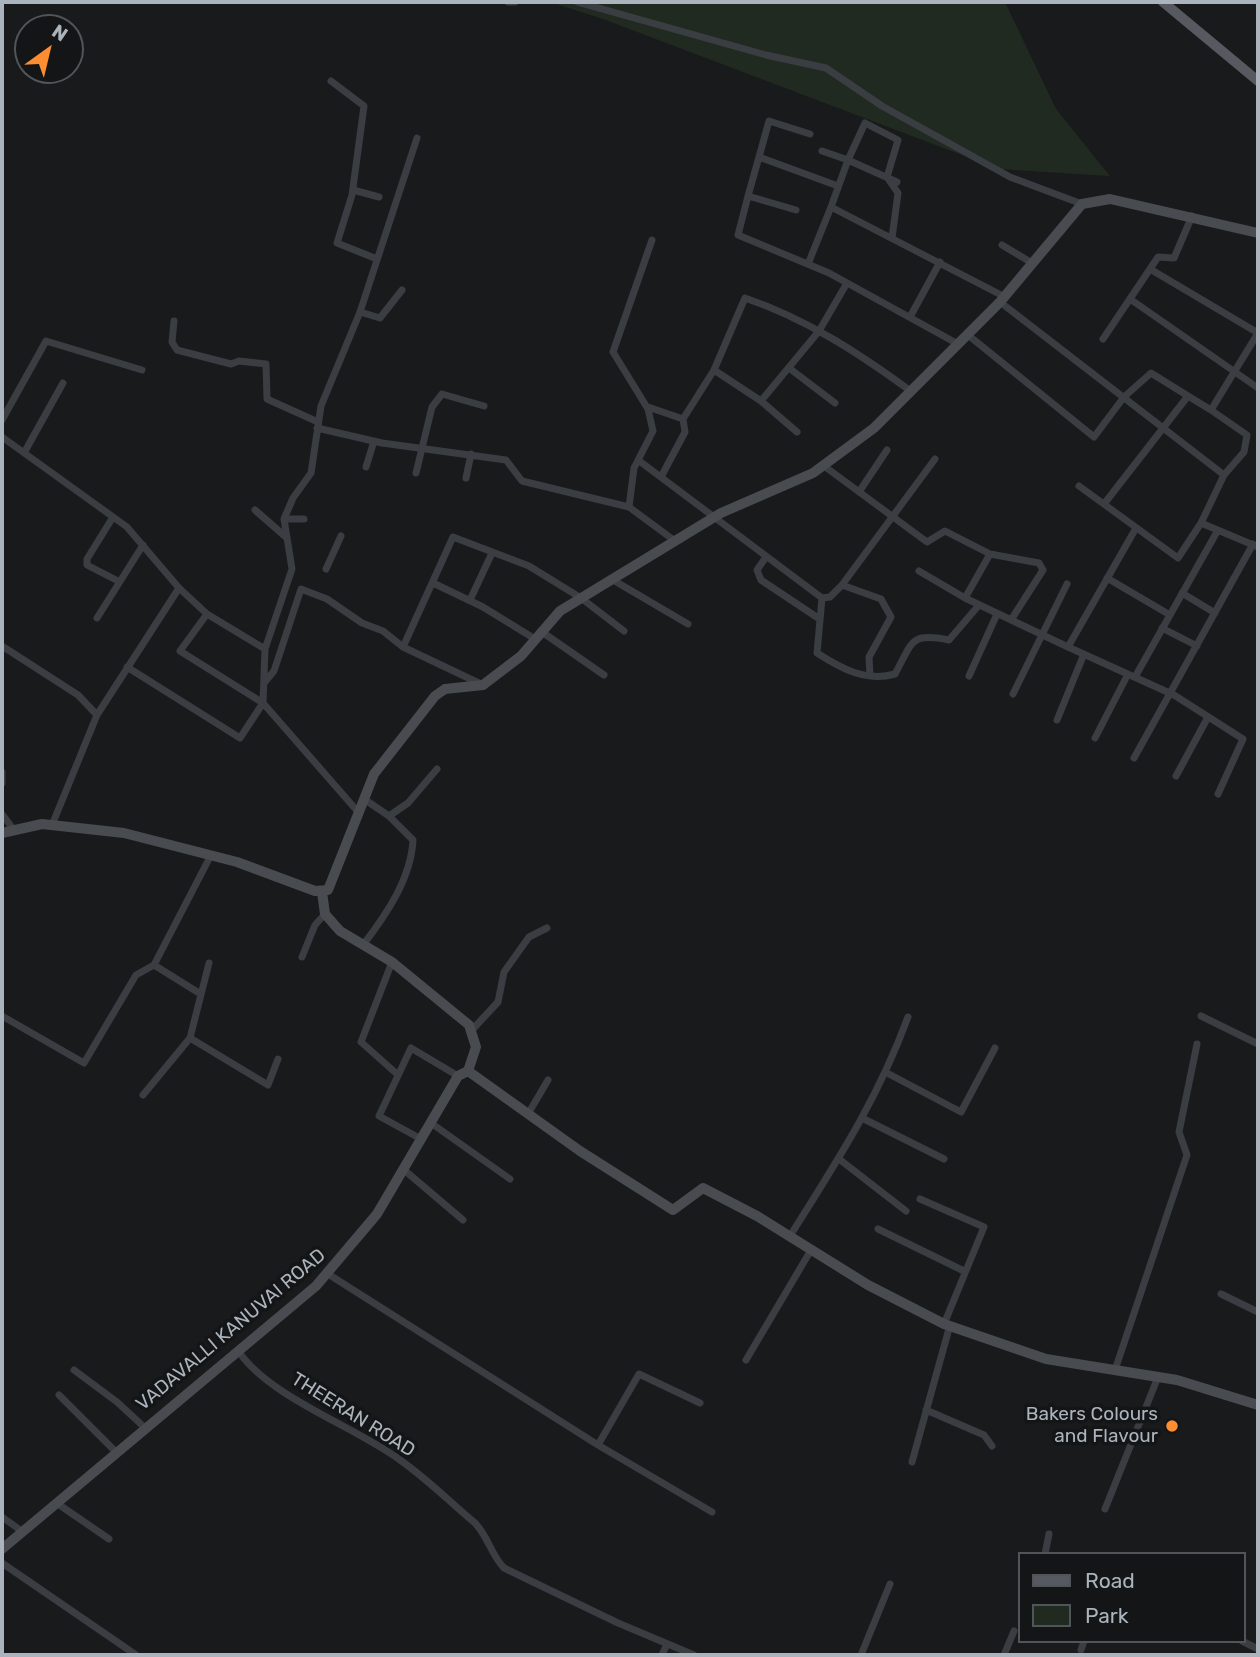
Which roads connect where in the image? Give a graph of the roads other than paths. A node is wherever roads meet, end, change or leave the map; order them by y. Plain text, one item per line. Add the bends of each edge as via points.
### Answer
1 (508, 2) edge
2 (515, 2) edge
3 (577, 2) edge
4 (1163, 2) edge
5 (331, 81) dead end
6 (1258, 81) edge
7 (810, 134) dead end
8 (417, 138) dead end
9 (822, 151) dead end
10 (759, 157) junction
11 (848, 160) junction
12 (887, 177) junction
13 (897, 182) dead end
14 (838, 186) junction
15 (353, 190) junction
16 (748, 196) junction
17 (379, 197) dead end
18 (1082, 204) junction
19 (831, 207) junction
20 (796, 210) dead end
21 (1192, 216) junction
22 (1258, 233) edge
23 (892, 238) junction
24 (652, 240) dead end
25 (1002, 245) dead end
26 (377, 259) junction
27 (940, 262) junction
28 (1032, 263) junction
29 (808, 264) junction
30 (1150, 270) junction
31 (847, 283) junction
32 (402, 289) dead end
33 (1002, 299) junction
34 (1130, 299) junction
35 (360, 312) junction
36 (910, 317) junction
37 (174, 321) dead end
38 (819, 331) junction
39 (1258, 333) edge
40 (968, 335) junction
41 (1103, 339) dead end
42 (958, 344) junction
43 (789, 368) junction
44 (142, 370) dead end
45 (714, 370) junction
46 (1234, 373) junction
47 (63, 383) dead end
48 (1258, 388) edge
49 (912, 392) junction
50 (1188, 396) junction
51 (1124, 397) junction
52 (761, 401) junction
53 (835, 403) dead end
54 (484, 406) dead end
55 (648, 407) junction
56 (1210, 410) junction
57 (683, 419) junction
58 (2, 420) edge
59 (317, 425) junction
60 (1163, 427) junction
61 (797, 432) dead end
62 (2, 437) edge
63 (374, 441) junction
64 (422, 450) junction
65 (887, 450) dead end
66 (24, 453) junction
67 (471, 454) junction
68 (935, 459) dead end
69 (638, 460) junction
70 (824, 466) junction
71 (366, 467) dead end
72 (416, 473) dead end
73 (1224, 475) junction
74 (662, 477) junction
75 (466, 478) dead end
76 (1079, 486) dead end
77 (859, 492) junction
78 (1104, 504) junction
79 (629, 508) junction
80 (255, 510) dead end
81 (113, 517) junction
82 (894, 518) junction
83 (284, 519) junction
84 (304, 519) dead end
85 (713, 519) junction
86 (1201, 523) junction
87 (1136, 528) junction
88 (1218, 530) junction
89 (341, 536) dead end
90 (287, 538) junction
91 (675, 541) junction
92 (143, 545) junction
93 (1255, 545) edge
94 (492, 553) junction
95 (990, 554) junction
96 (766, 557) junction
97 (326, 569) dead end
98 (919, 570) dead end
99 (1107, 578) junction
100 (613, 580) junction
101 (118, 581) junction
102 (433, 583) junction
103 (1067, 584) dead end
104 (842, 585) junction
105 (179, 588) junction
106 (1182, 593) junction
107 (581, 598) junction
108 (822, 598) junction
109 (965, 598) junction
110 (470, 600) junction
111 (979, 605) junction
112 (1215, 612) junction
113 (207, 614) junction
114 (998, 614) junction
115 (1170, 615) junction
116 (97, 618) dead end
117 (818, 618) junction
118 (1011, 620) junction
119 (688, 624) dead end
120 (1163, 628) junction
121 (624, 631) dead end
122 (1041, 634) junction
123 (539, 635) junction
124 (2, 646) edge
125 (1197, 646) junction
126 (403, 647) junction
127 (1068, 647) junction
128 (265, 649) junction
129 (1084, 654) junction
130 (127, 667) junction
131 (604, 675) dead end
132 (870, 676) junction
133 (969, 676) dead end
134 (1131, 676) junction
135 (264, 683) junction
136 (483, 685) junction
137 (1013, 694) dead end
138 (1171, 694) junction
139 (263, 703) junction
140 (97, 715) junction
141 (1208, 717) junction
142 (1057, 720) dead end
143 (1095, 738) dead end
144 (1135, 758) dead end
145 (438, 769) dead end
146 (2, 772) edge
147 (1176, 776) dead end
148 (2, 783) edge
149 (1218, 794) dead end
150 (364, 799) junction
151 (359, 813) junction
152 (2, 814) edge
153 (389, 816) junction
154 (52, 825) junction
155 (14, 830) junction
156 (2, 833) edge
157 (211, 855) junction
158 (322, 892) junction
159 (325, 914) junction
160 (547, 928) dead end
161 (363, 945) junction
162 (302, 957) dead end
163 (392, 962) junction
164 (209, 963) dead end
165 (154, 965) junction
166 (199, 993) junction
167 (2, 1016) edge
168 (1201, 1016) dead end
169 (908, 1017) dead end
170 (472, 1030) junction
171 (190, 1038) junction
172 (1196, 1044) dead end
173 (1258, 1044) edge
174 (995, 1048) dead end
175 (278, 1059) dead end
176 (397, 1073) junction
177 (463, 1073) junction
178 (887, 1073) junction
179 (548, 1080) dead end
180 (143, 1095) dead end
181 (528, 1114) junction
182 (864, 1119) junction
183 (431, 1123) junction
184 (421, 1139) junction
185 (839, 1158) junction
186 (944, 1159) dead end
187 (403, 1169) junction
188 (510, 1179) dead end
189 (920, 1199) dead end
190 (906, 1211) dead end
191 (463, 1220) dead end
192 (878, 1229) dead end
193 (790, 1236) junction
194 (811, 1250) junction
195 (964, 1271) junction
196 (328, 1273) junction
197 (1221, 1294) dead end
198 (1258, 1312) edge
199 (947, 1324) junction
200 (239, 1352) junction
201 (746, 1360) dead end
202 (74, 1370) dead end
203 (1115, 1370) junction
204 (1158, 1377) junction
205 (59, 1395) dead end
206 (700, 1403) dead end
207 (1258, 1405) edge
208 (926, 1410) junction
209 (144, 1427) junction
210 (598, 1445) junction
211 (992, 1446) dead end
212 (116, 1452) junction
213 (912, 1462) dead end
214 (58, 1504) junction
215 (1105, 1509) dead end
216 (712, 1512) dead end
217 (2, 1517) edge
218 (23, 1532) junction
219 (1049, 1534) dead end
220 (109, 1539) dead end
221 (2, 1549) edge
222 (1045, 1552) edge
223 (2, 1563) edge
224 (890, 1584) dead end
225 (1014, 1632) dead end
226 (1083, 1643) edge
227 (667, 1644) junction
228 (1081, 1650) dead end
229 (135, 1655) edge
230 (662, 1655) edge
231 (694, 1655) edge
232 (861, 1655) edge
233 (1004, 1655) edge

1 - 2 street
3 - 18 street via 826,68 882,106 1010,177
4 - 6 main road
5 - 15 street via 364,106
7 - 10 street via 769,121
8 - 26 street
9 - 11 street
10 - 14 street
10 - 16 street
11 - 12 street
11 - 12 street via 865,123 898,140
11 - 14 street
12 - 13 street
12 - 23 street via 898,193
14 - 19 street
15 - 17 street
15 - 26 street via 337,243
16 - 20 street
16 - 29 street via 738,235
18 - 21 street via 1110,199
18 - 28 street
19 - 23 street
19 - 29 street
21 - 22 street
21 - 30 street via 1174,258 1158,257
23 - 27 street
24 - 55 street via 613,352
25 - 28 street
26 - 35 street
27 - 33 street
27 - 36 street
28 - 33 street
29 - 31 street
30 - 34 street
30 - 39 street
31 - 36 street
31 - 38 street
32 - 35 street via 380,318
33 - 40 street
33 - 51 street
34 - 41 street
34 - 46 street
35 - 59 street
36 - 42 street
37 - 59 street via 172,342 177,349 231,364 266,364 267,399
38 - 43 street
38 - 45 street via 745,298
38 - 49 street via 854,349
39 - 46 street
40 - 42 street
40 - 51 street via 1094,436
42 - 49 street
43 - 52 street
43 - 53 street
44 - 58 street via 46,341
45 - 52 street
45 - 57 street
46 - 48 street
46 - 56 street
47 - 66 street
49 - 70 street
50 - 51 street via 1151,373
50 - 56 street
50 - 60 street
51 - 60 street
52 - 61 street
54 - 64 street via 442,394 432,407
55 - 57 street
55 - 69 street via 653,431
56 - 73 street via 1247,435 1244,452
57 - 74 street via 685,432
59 - 63 street
59 - 83 street via 312,473
60 - 73 street
60 - 78 street
62 - 66 street
63 - 64 street
63 - 71 street
64 - 67 street
64 - 72 street
65 - 77 street
66 - 81 street
67 - 75 street
67 - 79 street via 506,460 522,481
68 - 82 street
69 - 74 street
69 - 79 street
70 - 77 street
70 - 85 street
73 - 86 street
74 - 85 street
76 - 78 street
77 - 82 street
78 - 87 street
79 - 91 street
80 - 90 street
81 - 92 street
81 - 101 street via 87,565
82 - 95 street via 927,542 945,531
82 - 104 street
83 - 84 street
83 - 90 street
85 - 91 street
85 - 96 street
86 - 87 street via 1178,558
86 - 88 street
87 - 99 street
88 - 93 street
88 - 106 street
89 - 97 street
90 - 128 street via 292,569
91 - 100 street
92 - 101 street
92 - 105 street
93 - 112 street
94 - 102 street via 453,537
94 - 107 street via 529,566
94 - 110 street
95 - 109 street
95 - 118 street via 1039,563 1043,569
96 - 108 street
96 - 117 street via 757,570 761,580
98 - 109 street
99 - 115 street
99 - 127 street
100 - 107 street
100 - 119 street
101 - 116 street
102 - 110 street
102 - 126 street
103 - 122 street
104 - 108 street via 830,597
104 - 132 street via 881,598 891,617 869,657
105 - 113 street
105 - 130 street
106 - 112 street
106 - 115 street
107 - 121 street
107 - 123 street via 560,611
108 - 117 street
109 - 111 street
110 - 123 street
111 - 114 street
111 - 132 street via 949,640 924,635 914,640 895,674
112 - 125 street
113 - 128 street
113 - 139 street via 180,650
114 - 118 street
114 - 133 street
115 - 120 street
117 - 132 street via 817,653 846,672
118 - 122 street
120 - 125 street
120 - 134 street
122 - 127 street
122 - 137 street
123 - 131 street
123 - 136 street via 521,656
124 - 140 street via 78,695
125 - 138 street
126 - 135 street via 327,599 301,589 274,671
126 - 136 street
127 - 129 street
128 - 135 street
129 - 134 street
129 - 142 street
130 - 139 street via 240,738
130 - 140 street
134 - 138 street
134 - 143 street
135 - 139 street
136 - 150 street via 445,689 435,696 373,774
138 - 141 street
138 - 144 street
139 - 151 street
140 - 154 street
141 - 147 street
141 - 149 street via 1243,739
145 - 153 street via 408,803
146 - 148 street
150 - 151 street
150 - 153 street
151 - 158 street via 331,886
152 - 155 street
153 - 161 street via 413,840 413,852 387,913
154 - 155 street
154 - 157 street via 124,833
155 - 156 street
157 - 158 street
157 - 165 street
158 - 159 street
159 - 161 street via 340,931
159 - 162 street via 315,925
160 - 170 street via 529,937 503,972 498,1002
161 - 163 street
163 - 170 street
163 - 176 street via 360,1042
164 - 166 street
165 - 166 street
165 - 167 street via 136,975 84,1063
166 - 171 street
168 - 173 street
169 - 178 street
170 - 177 street via 476,1047
171 - 175 street via 268,1085
171 - 180 street
172 - 203 street via 1179,1132 1187,1155
174 - 178 street via 961,1112
176 - 177 street via 411,1048
176 - 184 street via 379,1116
177 - 181 street
177 - 183 street, VADAVALLI KANUVAI ROAD
178 - 182 street
179 - 181 street
181 - 193 street via 673,1210 703,1188
182 - 185 street
182 - 186 street
183 - 184 street, VADAVALLI KANUVAI ROAD
183 - 188 street
184 - 187 street, VADAVALLI KANUVAI ROAD
185 - 190 street
185 - 193 street
187 - 191 street
187 - 196 street, VADAVALLI KANUVAI ROAD via 377,1214
189 - 195 street via 985,1227
192 - 195 street
193 - 194 street
194 - 199 street via 868,1285
194 - 201 street
195 - 199 street
196 - 200 street, VADAVALLI KANUVAI ROAD
196 - 210 street
197 - 198 street
199 - 203 street via 1046,1359
199 - 208 street
200 - 209 street, VADAVALLI KANUVAI ROAD
200 - 227 street, THEERAN ROAD via 260,1374 292,1396 401,1460 475,1523 485,1534 491,1555 504,1568
202 - 209 street
203 - 204 street
204 - 207 street
204 - 215 street
205 - 212 street
206 - 210 street via 639,1374
208 - 211 street via 972,1428
208 - 213 street
209 - 212 street, VADAVALLI KANUVAI ROAD
210 - 216 street
212 - 214 street, VADAVALLI KANUVAI ROAD
214 - 218 street, VADAVALLI KANUVAI ROAD
214 - 220 street
217 - 218 street
218 - 221 street, VADAVALLI KANUVAI ROAD
219 - 222 street
223 - 229 street
224 - 232 street
225 - 233 street
226 - 228 street
227 - 230 street
227 - 231 street, THEERAN ROAD

